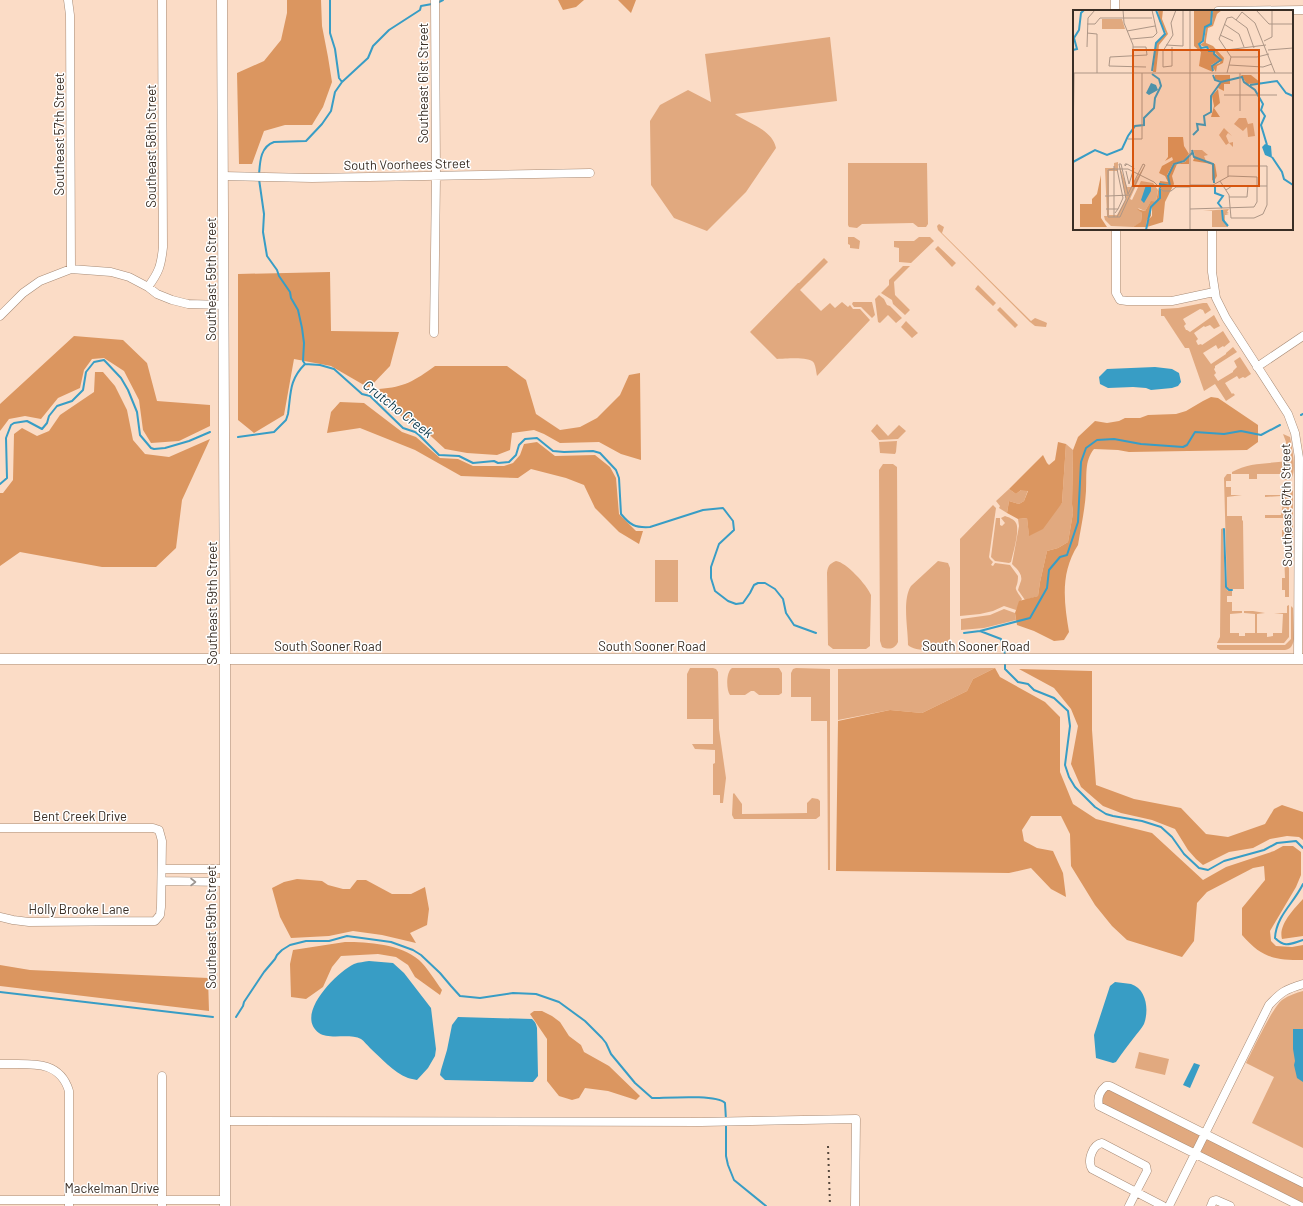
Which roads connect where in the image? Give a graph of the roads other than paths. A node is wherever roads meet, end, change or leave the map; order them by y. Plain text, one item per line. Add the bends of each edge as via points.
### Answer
1 (68, 0) edge
2 (162, 0) edge
3 (222, 0) edge
4 (435, 0) edge
5 (1293, 10) edge
6 (1303, 10) edge
7 (590, 173) dead end
8 (224, 176) junction
9 (436, 176) junction
10 (1116, 230) edge
11 (1212, 230) edge
12 (72, 269) junction
13 (148, 287) junction
14 (1214, 292) junction
15 (224, 305) junction
16 (0, 315) edge
17 (434, 333) dead end
18 (1303, 336) edge
19 (1257, 367) junction
20 (0, 659) edge
21 (225, 659) junction
22 (1301, 659) edge
23 (0, 828) edge
24 (162, 869) junction
25 (224, 869) junction
26 (162, 882) junction
27 (224, 882) junction
28 (0, 917) edge
29 (1303, 984) edge
30 (0, 1064) edge
31 (162, 1076) dead end
32 (224, 1121) junction
33 (1205, 1134) junction
34 (1195, 1154) junction
35 (1303, 1183) edge
36 (1136, 1192) junction
37 (0, 1200) edge
38 (69, 1203) edge
39 (162, 1203) edge
40 (224, 1203) edge
41 (855, 1206) edge
42 (1129, 1206) edge
43 (1163, 1206) edge
44 (1169, 1206) edge
45 (1211, 1206) edge
46 (1230, 1206) edge
47 (1300, 1206) edge

1 - 12 street, Southeast 57th Street
2 - 13 street, Southeast 58th Street via 163,247 162,264
3 - 8 main road, Southeast 59th Street
4 - 9 street, Southeast 61st Street
5 - 6 street
7 - 9 street, South Voorhees Street
8 - 9 street, South Voorhees Street
8 - 15 main road, Southeast 59th Street
9 - 17 street, Southeast 61st Street
10 - 14 street via 1118,298 1127,301 1172,301
11 - 14 street, Southeast 67th Street
12 - 13 street via 111,272
12 - 16 street via 40,281
13 - 15 street via 157,294 188,304
14 - 19 street, Southeast 67th Street via 1226,318
15 - 21 main road, Southeast 59th Street
18 - 19 street
19 - 22 street, Southeast 67th Street via 1288,414 1298,447
20 - 21 main road, South Sooner Road
21 - 22 main road, South Sooner Road
21 - 25 main road, Southeast 59th Street
23 - 24 street, Bent Creek Drive via 153,828 159,830 162,836
24 - 25 street
24 - 26 street
25 - 27 main road, Southeast 59th Street
26 -> 27 street
26 - 28 street, Holly Brooke Lane via 161,911 158,919 151,921 29,922
27 - 32 main road, Southeast 59th Street
29 - 33 street via 1280,993 1269,1006
30 - 38 street via 42,1065 52,1068 66,1082 69,1091
31 - 39 street
32 - 40 main road, Southeast 59th Street
32 - 41 street via 701,1122 856,1119
33 - 34 street
33 - 34 street via 1110,1086 1106,1086 1100,1093 1099,1106
33 - 35 street
34 - 44 street
34 - 47 street
36 - 36 street via 1147,1171 1146,1166 1098,1144 1089,1161 1092,1169
36 - 42 street
36 - 43 street
37 - 38 street, Mackelman Drive
38 - 39 street, Mackelman Drive
39 - 40 street, Mackelman Drive
45 - 46 street via 1216,1200

